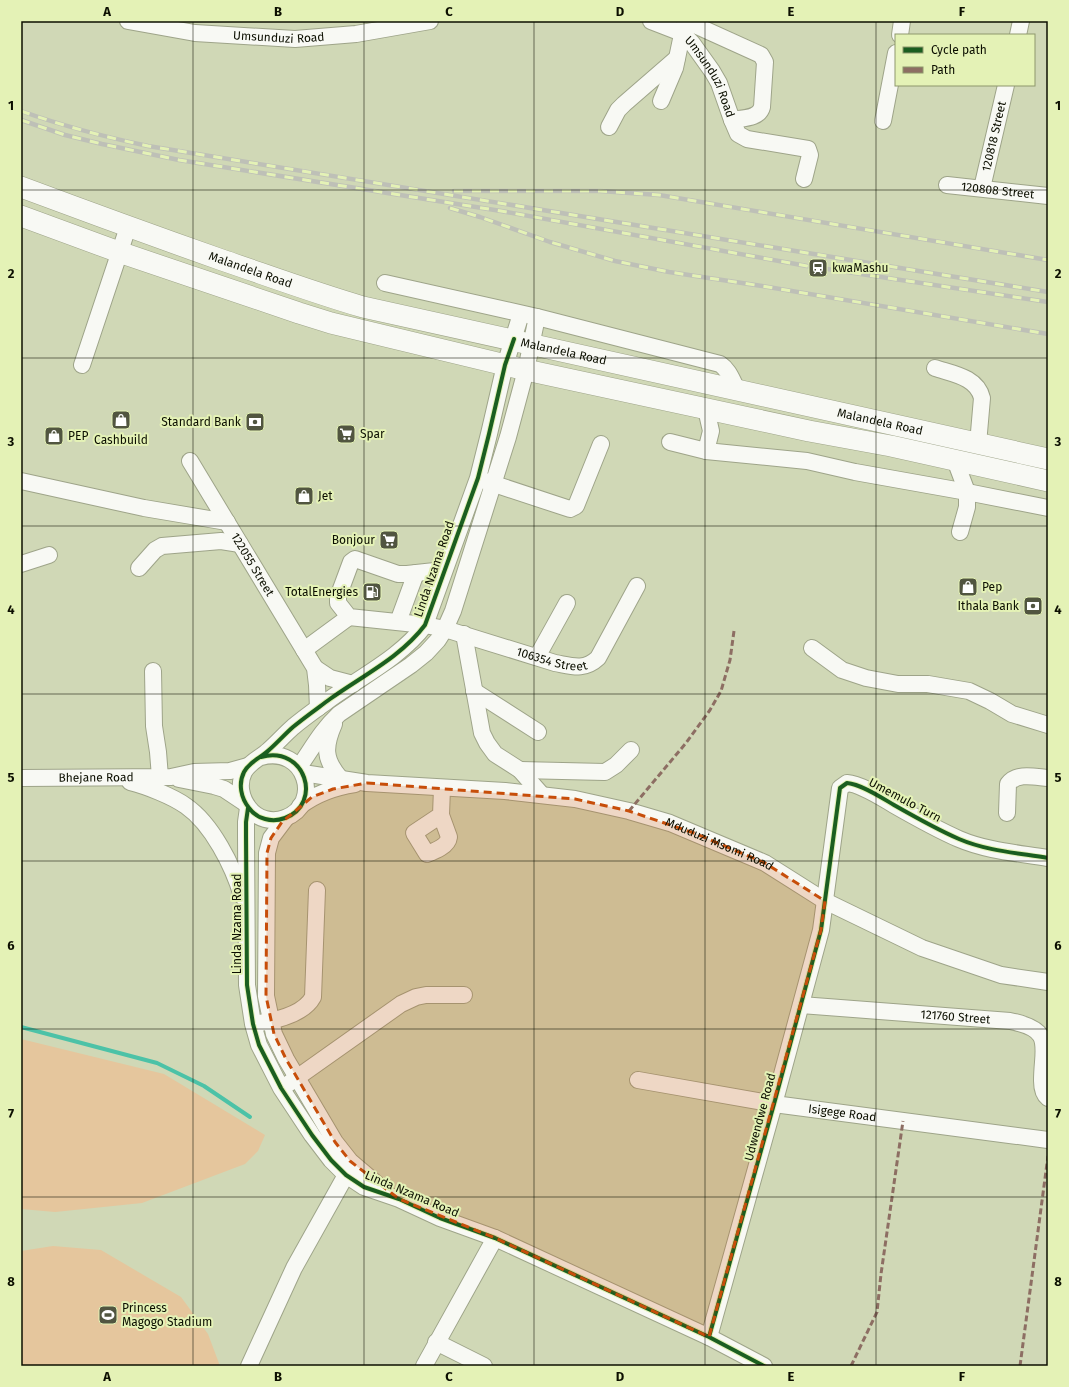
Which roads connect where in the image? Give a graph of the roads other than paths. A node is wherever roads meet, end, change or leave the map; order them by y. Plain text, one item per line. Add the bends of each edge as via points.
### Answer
1 (128, 21) edge
2 (430, 21) edge
3 (650, 21) edge
4 (902, 21) edge
5 (1021, 21) edge
6 (684, 25) edge
7 (900, 34) edge
8 (1018, 34) edge
9 (677, 58) junction
10 (895, 58) edge
11 (1006, 86) edge
12 (661, 101) dead end
13 (732, 120) junction
14 (883, 120) dead end
15 (608, 127) dead end
16 (804, 180) dead end
17 (947, 185) dead end
18 (21, 187) edge
19 (982, 188) junction
20 (1048, 196) edge
21 (21, 216) edge
22 (128, 227) junction
23 (119, 252) junction
24 (385, 283) dead end
25 (529, 316) junction
26 (522, 341) junction
27 (82, 365) dead end
28 (505, 365) junction
29 (935, 368) dead end
30 (526, 370) junction
31 (737, 389) junction
32 (706, 409) junction
33 (731, 414) junction
34 (711, 431) junction
35 (670, 442) dead end
36 (601, 444) dead end
37 (978, 444) junction
38 (706, 451) junction
39 (1048, 459) edge
40 (955, 460) junction
41 (190, 461) dead end
42 (478, 478) junction
43 (21, 481) edge
44 (1048, 481) edge
45 (494, 484) junction
46 (967, 492) junction
47 (1048, 508) edge
48 (227, 522) junction
49 (960, 532) dead end
50 (240, 544) junction
51 (450, 554) junction
52 (49, 555) dead end
53 (469, 560) junction
54 (21, 564) edge
55 (139, 568) dead end
56 (444, 570) junction
57 (416, 573) junction
58 (638, 586) dead end
59 (567, 603) dead end
60 (349, 617) junction
61 (398, 622) junction
62 (425, 625) junction
63 (445, 628) junction
64 (464, 634) junction
65 (812, 648) dead end
66 (304, 650) junction
67 (537, 657) junction
68 (377, 667) junction
69 (315, 668) junction
70 (153, 671) dead end
71 (386, 682) junction
72 (352, 684) junction
73 (474, 691) junction
74 (318, 708) junction
75 (339, 714) junction
76 (1048, 725) edge
77 (538, 732) dead end
78 (631, 750) dead end
79 (261, 756) junction
80 (248, 766) junction
81 (301, 770) junction
82 (520, 770) junction
83 (108, 777) junction
84 (166, 777) junction
85 (21, 778) edge
86 (340, 778) junction
87 (1048, 778) edge
88 (367, 783) junction
89 (442, 788) junction
90 (542, 796) junction
91 (247, 805) junction
92 (300, 806) junction
93 (1007, 813) dead end
94 (441, 815) dead end
95 (286, 818) junction
96 (1048, 858) edge
97 (317, 890) dead end
98 (825, 901) junction
99 (246, 917) junction
100 (1048, 982) edge
101 (464, 995) dead end
102 (801, 1005) junction
103 (271, 1021) junction
104 (253, 1024) junction
105 (296, 1078) junction
106 (638, 1080) dead end
107 (281, 1088) junction
108 (1048, 1098) edge
109 (774, 1104) junction
110 (1048, 1140) edge
111 (346, 1175) junction
112 (400, 1199) junction
113 (495, 1238) junction
114 (709, 1337) junction
115 (436, 1342) junction
116 (249, 1366) edge
117 (424, 1366) edge
118 (484, 1366) edge
119 (764, 1366) edge

1 - 2 street, Umsunduzi Road via 195,33 295,39 356,34
3 - 6 street, Umsunduzi Road
4 - 7 street
5 - 8 street
6 - 9 street, Umsunduzi Road
6 - 13 street, Umsunduzi Road via 692,43 719,83
6 - 13 street, Umsunduzi Road via 755,51 765,62 761,112 756,116
9 - 12 street, Umsunduzi Road
9 - 15 street via 624,104
10 - 14 street
11 - 19 street, 120818 Street
13 - 16 street via 738,134 748,139 808,149 810,155
17 - 19 street, 120808 Street
18 - 22 main road, Malandela Road
19 - 20 street, 120808 Street
21 - 23 main road, Malandela Road
22 - 23 street
22 - 26 main road, Malandela Road via 363,307
23 - 27 street
23 - 28 main road, Malandela Road via 325,321
24 - 25 street
25 - 26 street
25 - 31 street via 720,364 729,372
26 - 28 street, Linda Nzama Road
26 - 30 street
26 - 31 main road, Malandela Road
28 - 30 main road, Malandela Road
28 - 42 street, Linda Nzama Road
29 - 37 street via 969,379 980,391 982,398
30 - 32 main road, Malandela Road
30 - 45 street
31 - 37 main road, Malandela Road
32 - 33 main road, Malandela Road
32 - 34 street
33 - 34 street
33 - 40 main road, Malandela Road
34 - 38 street
35 - 38 street
36 - 45 street via 574,508 570,509
37 - 39 main road, Malandela Road
38 - 46 street via 807,461
40 - 44 main road, Malandela Road
40 - 46 street
41 - 48 street, 122055 Street
42 - 45 street
42 - 51 street, Linda Nzama Road
43 - 48 street via 144,508
45 - 53 street
46 - 47 street
46 - 49 street via 967,507
48 - 50 street, 122055 Street
50 - 55 street via 221,541 162,546
50 - 66 street, 122055 Street
51 - 53 street
51 - 56 street, Linda Nzama Road
52 - 54 street
53 - 63 street
56 - 57 street
56 - 62 street, Linda Nzama Road
57 - 60 street via 398,574 353,560 350,562 338,597 338,603
57 - 61 street
58 - 67 street, 106354 Street via 598,658 591,664 573,666
59 - 67 street
60 - 61 street, 106354 Street
60 - 66 street
61 - 62 street, 106354 Street
62 - 63 street, 106354 Street
62 - 68 street, Linda Nzama Road via 397,654
63 - 64 street, 106354 Street
63 - 71 street via 426,653
64 - 67 street, 106354 Street
64 - 73 street
65 - 76 street via 842,670 866,678 969,691 1012,714
66 - 69 street, 122055 Street
68 - 71 street
68 - 72 street, Linda Nzama Road
69 - 72 street, 122055 Street via 330,678
69 - 74 street, 122055 Street
70 - 84 street via 154,726 158,752
71 - 75 street
72 - 74 street, Linda Nzama Road
73 - 77 street
73 - 82 street via 482,732 487,743 495,754
74 - 79 street, Linda Nzama Road
75 - 81 street via 322,731
75 - 86 street via 327,748 332,768
78 - 82 street via 616,765 604,772
79 - 80 street
79 - 81 street via 282,756 294,762
80 - 84 street, Bhejane Road via 230,771 194,772
80 - 91 street via 240,787
81 - 86 street, Mduduzi Msomi Road
81 - 92 street via 306,786
82 - 90 street
83 - 84 street, Bhejane Road
83 - 85 street, Bhejane Road
83 - 99 street via 145,786 186,806 197,815 211,833 233,871
84 - 91 street, Bhejane Road via 224,789
86 - 88 street, Mduduzi Msomi Road
87 - 93 street via 1020,776 1010,781
88 - 89 street, Mduduzi Msomi Road
88 - 92 street, Mduduzi Msomi Road via 333,789 312,797
89 - 90 street, Mduduzi Msomi Road
89 - 94 street
90 - 98 street, Mduduzi Msomi Road via 575,799 670,823 765,863
91 - 95 street via 254,814 266,819
91 - 99 street, Linda Nzama Road
92 - 95 street
95 - 103 street, Linda Nzama Road via 271,838 267,853 266,996
96 - 98 street, Umemulo Turn via 980,847 966,842 930,826 872,793 847,784 840,788
97 - 103 street via 313,997 311,1002 296,1013
98 - 100 street, Mduduzi Msomi Road via 922,948 1001,975
98 - 102 street, Udwendwe Road via 821,930
99 - 104 street, Linda Nzama Road via 247,985
101 - 105 street via 416,996
102 - 108 street, 121760 Street via 1026,1024 1037,1030 1042,1037 1042,1088
102 - 109 street, Udwendwe Road
103 - 104 street
103 - 105 street, Linda Nzama Road via 274,1034
104 - 107 street, Linda Nzama Road via 259,1045
105 - 107 street
105 - 112 street, Linda Nzama Road via 335,1142 350,1161 371,1180
106 - 109 street, Isigege Road
107 - 111 street, Linda Nzama Road via 312,1135
109 - 110 street, Isigege Road
109 - 114 street, Udwendwe Road
111 - 112 street, Linda Nzama Road via 364,1187
111 - 116 street via 294,1268
112 - 113 street, Linda Nzama Road via 440,1218
113 - 114 street, Linda Nzama Road
113 - 115 street
114 - 119 street, Linda Nzama Road
115 - 117 street
115 - 118 street

